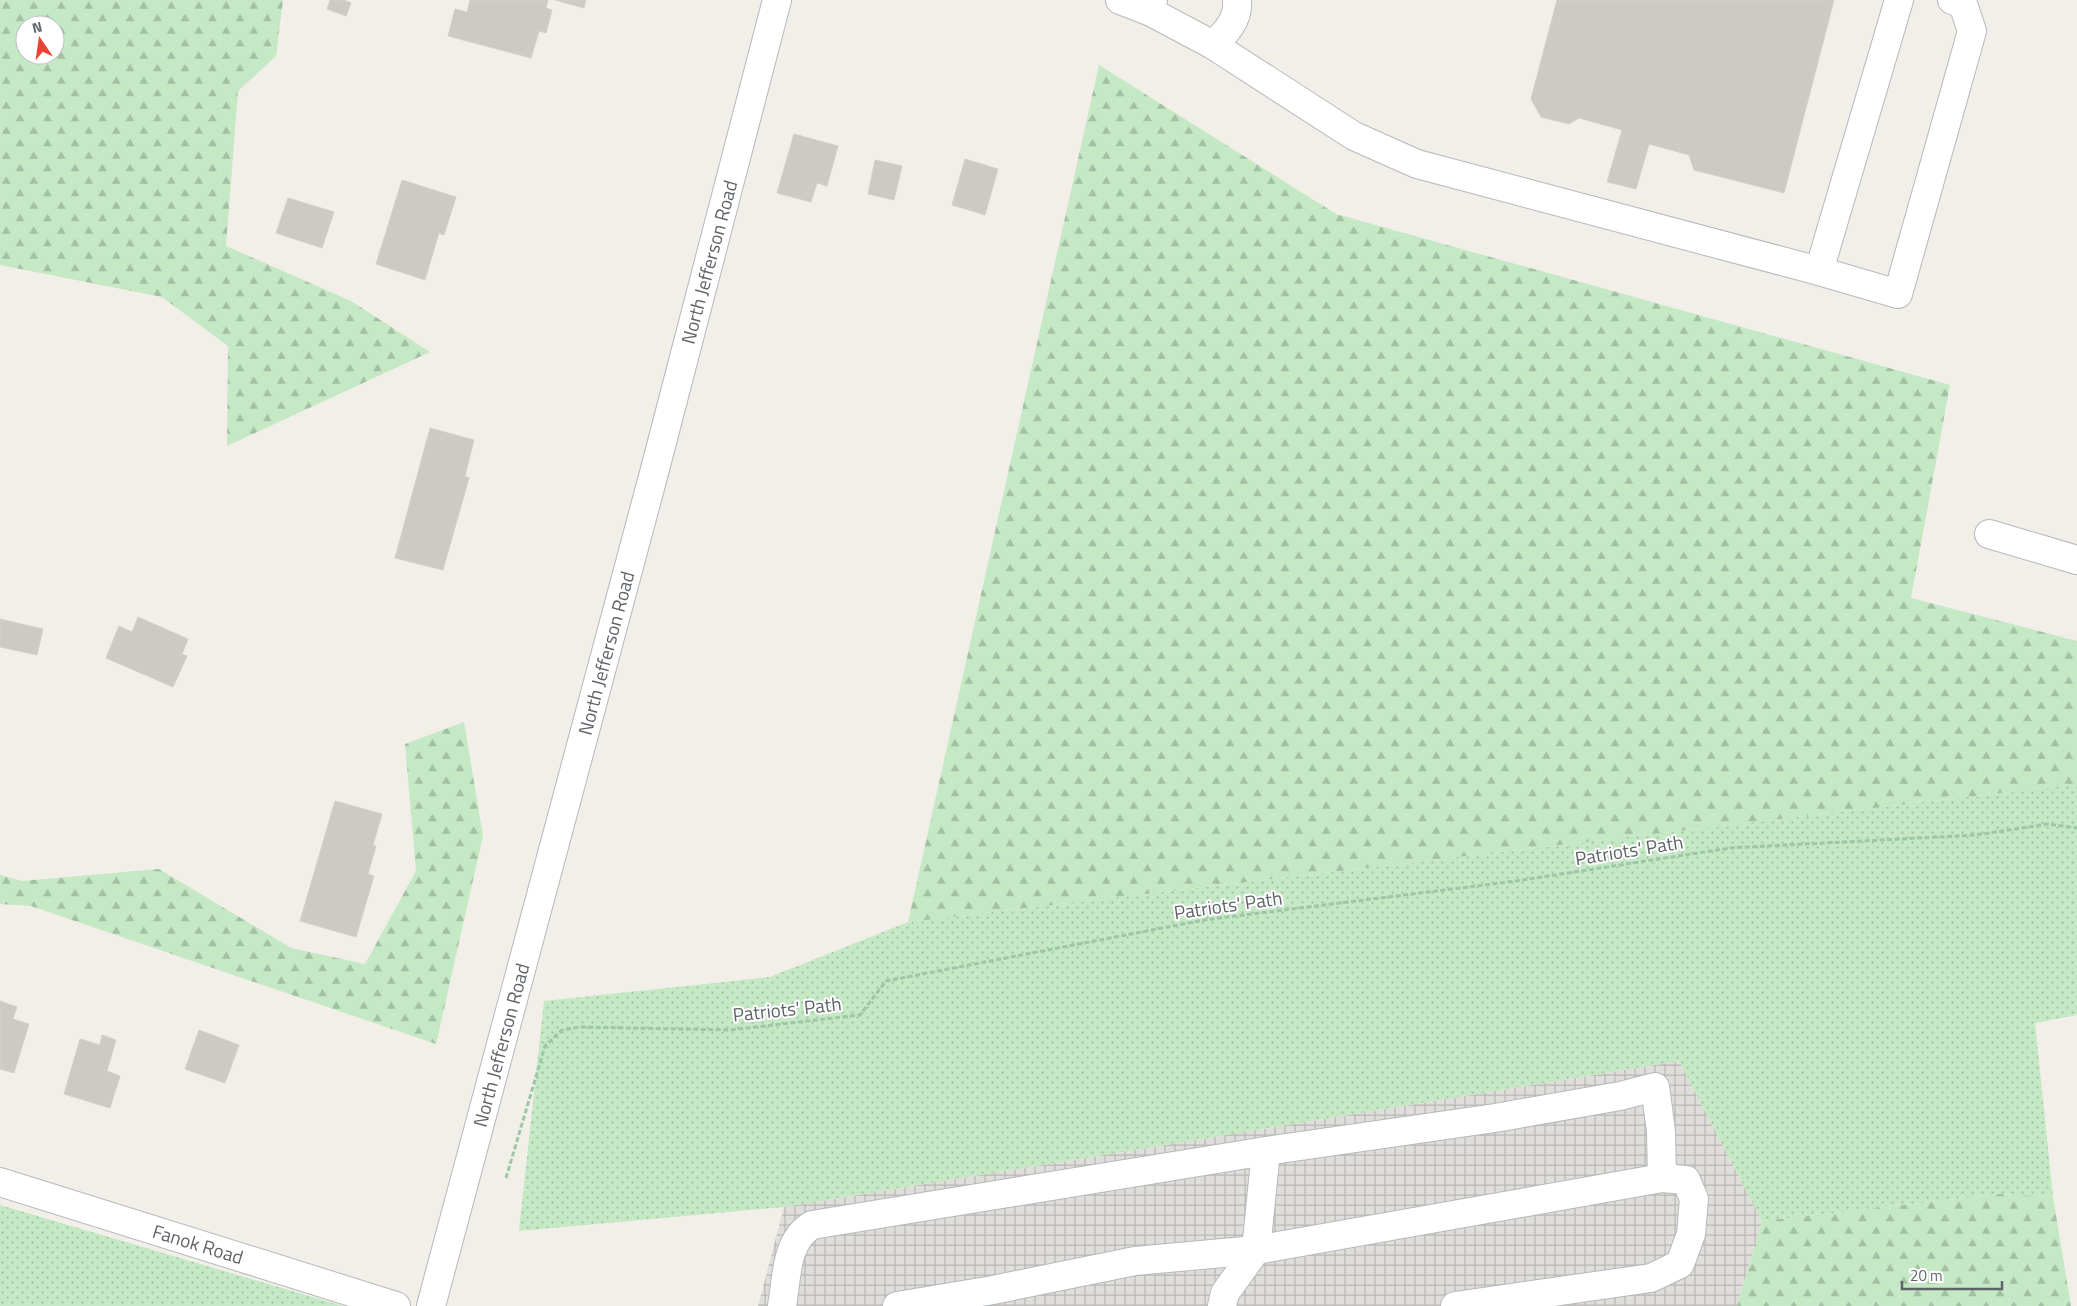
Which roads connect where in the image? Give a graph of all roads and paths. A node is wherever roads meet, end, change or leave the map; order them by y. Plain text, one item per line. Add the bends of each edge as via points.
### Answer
1 (777, 0) edge
2 (1120, 0) edge
3 (1237, 0) edge
4 (1899, 0) edge
5 (1952, 0) edge
6 (1152, 6) edge
7 (1213, 44) junction
8 (1819, 271) junction
9 (1989, 534) dead end
10 (2077, 560) edge
11 (2077, 828) edge
12 (1266, 1151) junction
13 (506, 1178) dead end
14 (1662, 1178) junction
15 (0, 1182) edge
16 (1256, 1250) junction
17 (396, 1306) edge
18 (431, 1306) edge
19 (782, 1306) edge
20 (897, 1306) edge
21 (1222, 1306) edge
22 (1455, 1306) edge

1 - 18 street, North Jefferson Road
2 - 6 street
3 - 7 street via 1234,20 1227,32
4 - 8 street
5 - 8 street via 1963,4 1972,31 1898,294
6 - 7 street
7 - 8 street via 1354,136 1418,164
9 - 10 street
11 - 13 path, Patriots' Path via 2048,824 1976,835 1730,848 1516,881 1204,920 1000,959 886,981 860,1015 730,1030 580,1027 562,1030 545,1046
12 - 14 street via 1495,1118 1655,1087 1661,1132
12 - 16 street
12 - 19 street via 812,1225 803,1230 791,1251
14 - 16 street
14 - 22 street via 1686,1180 1694,1199 1690,1234 1680,1264 1651,1278
15 - 17 street, Fanok Road
16 - 20 street via 1135,1261
16 - 21 street via 1225,1293

